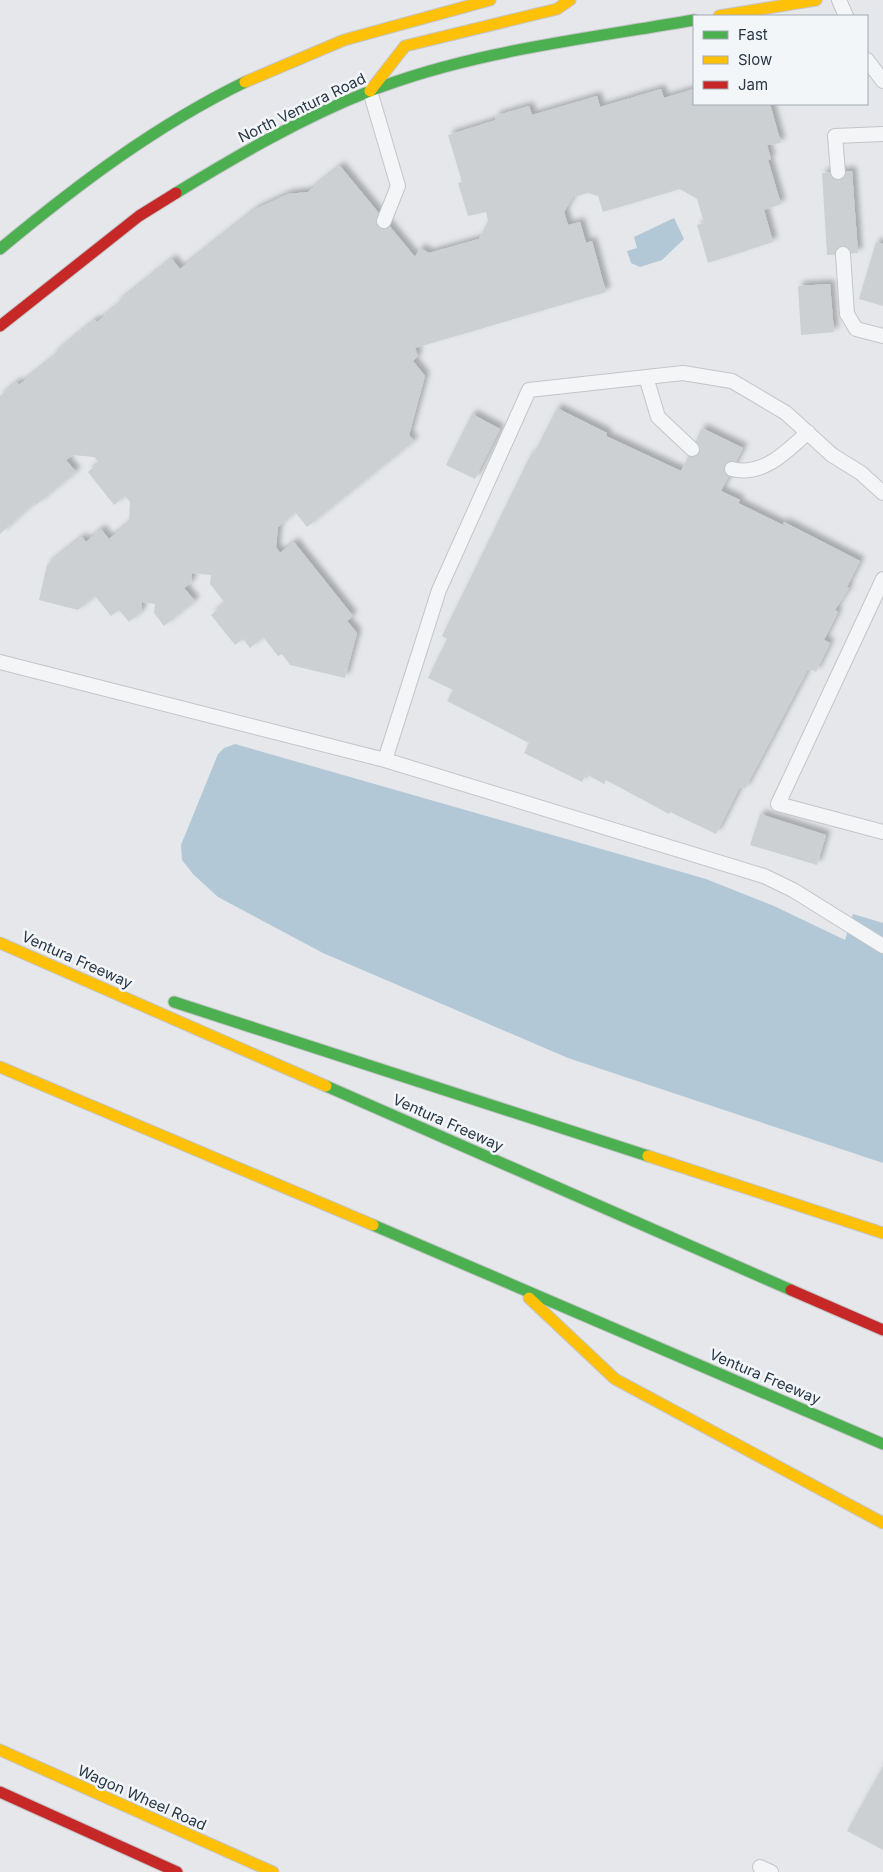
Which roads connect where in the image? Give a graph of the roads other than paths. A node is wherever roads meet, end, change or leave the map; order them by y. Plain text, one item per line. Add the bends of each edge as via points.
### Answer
1 (490, 0) edge
2 (570, 0) edge
3 (816, 0) edge
4 (839, 0) edge
5 (725, 15) edge
6 (846, 15) edge
7 (693, 20) edge
8 (868, 61) edge
9 (883, 81) edge
10 (370, 91) junction
11 (883, 134) edge
12 (838, 172) dead end
13 (384, 221) dead end
14 (0, 249) edge
15 (844, 254) dead end
16 (0, 326) edge
17 (883, 336) edge
18 (646, 377) junction
19 (808, 432) junction
20 (692, 449) dead end
21 (732, 469) dead end
22 (883, 494) edge
23 (883, 579) edge
24 (0, 662) edge
25 (385, 760) junction
26 (883, 832) edge
27 (0, 943) edge
28 (883, 946) edge
29 (22, 953) junction
30 (136, 990) dead end
31 (164, 999) dead end
32 (0, 1067) edge
33 (883, 1233) edge
34 (515, 1285) junction
35 (883, 1330) edge
36 (883, 1444) edge
37 (883, 1523) edge
38 (0, 1750) edge
39 (0, 1792) edge
40 (177, 1872) edge
41 (272, 1872) edge

1 - 14 main road via 343,41 264,72 124,151
2 - 10 main road via 557,9 405,46
3 - 5 main road
4 - 6 lane
7 - 10 main road, North Ventura Road via 510,52 430,71
8 - 9 lane
10 - 13 lane via 398,186
10 - 16 main road, North Ventura Road via 293,126 147,211
11 - 12 lane via 835,136
15 - 17 lane via 848,314 856,329
18 - 19 lane via 683,373 732,381 786,413
18 - 20 lane via 658,417
18 - 25 lane via 529,390 439,590
19 - 21 lane via 767,465 742,472
19 - 22 lane
23 - 26 lane via 778,804
24 - 25 lane
25 - 28 lane via 764,876 793,890
27 - 29 main road, Ventura Freeway
29 - 30 main road
29 - 35 main road, Ventura Freeway
31 - 33 main road
32 - 34 main road, Ventura Freeway
34 - 36 main road, Ventura Freeway
34 - 37 main road via 615,1379
38 - 41 main road, Wagon Wheel Road
39 - 40 main road

